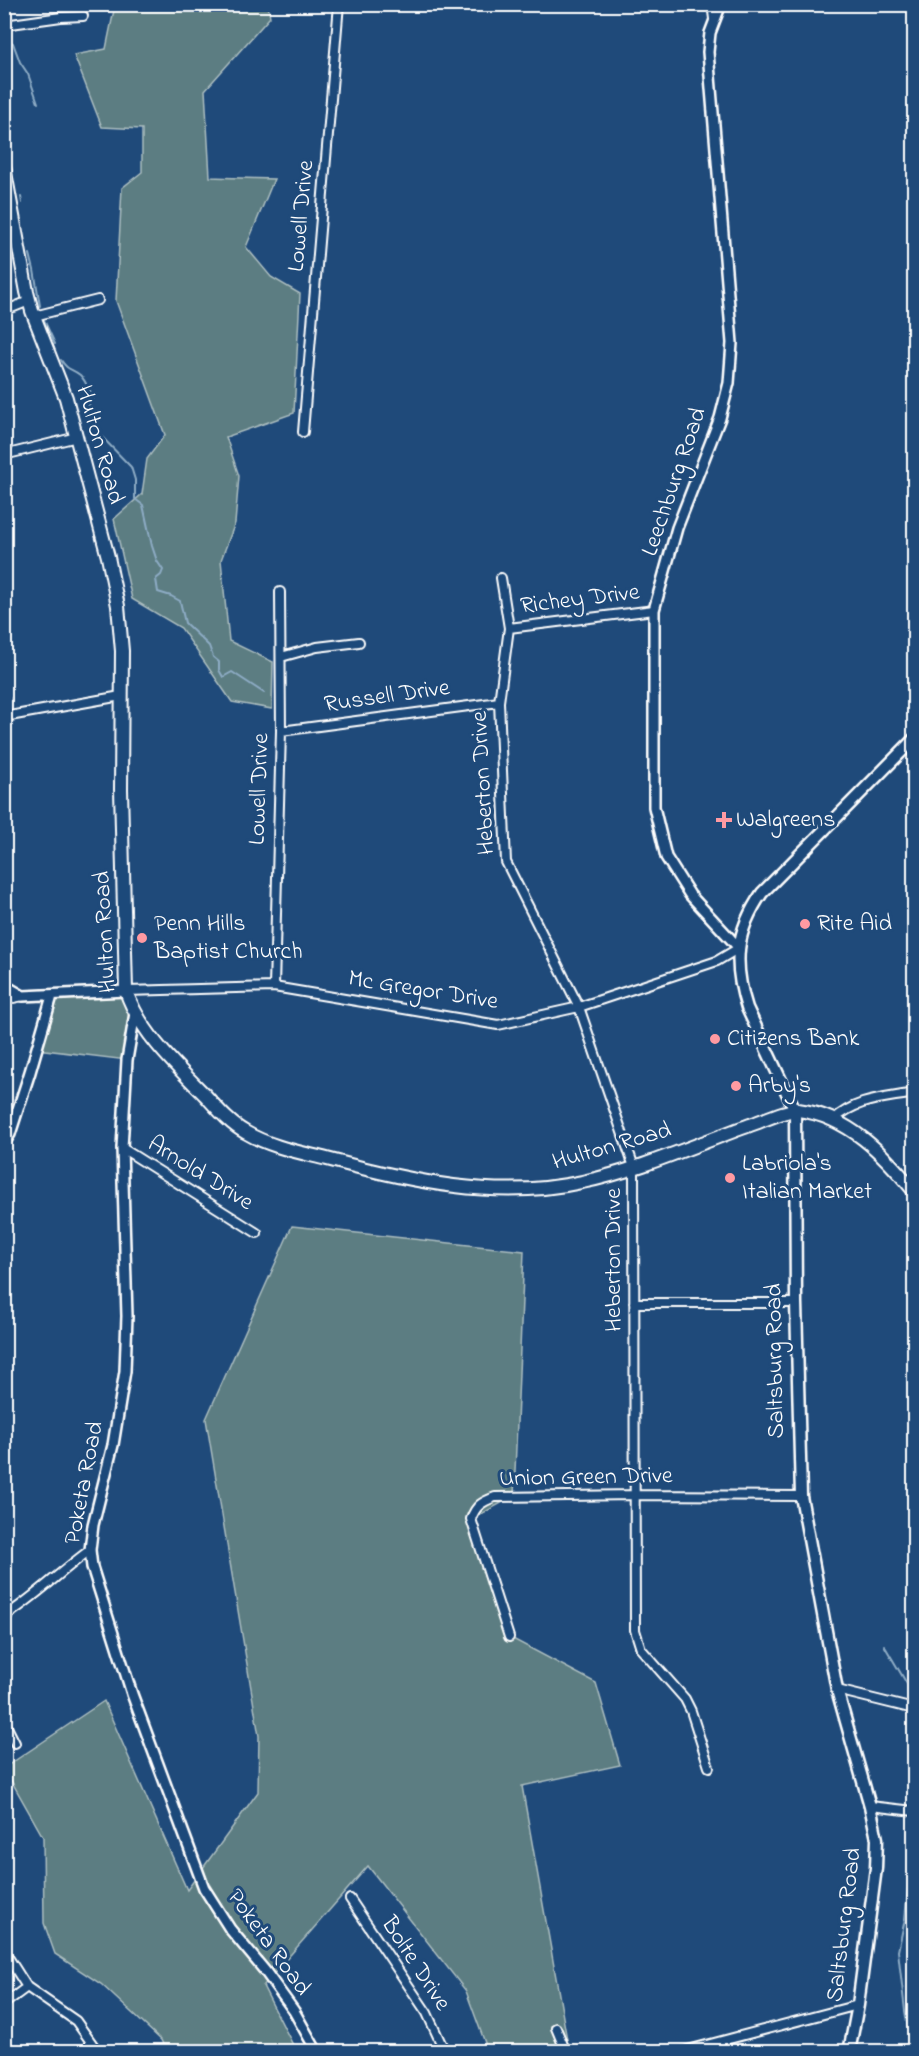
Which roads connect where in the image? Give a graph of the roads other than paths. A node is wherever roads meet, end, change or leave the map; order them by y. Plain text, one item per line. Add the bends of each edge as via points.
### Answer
1 (339, 4) edge
2 (712, 4) edge
3 (721, 4) edge
4 (83, 16) dead end
5 (714, 19) junction
6 (4, 25) edge
7 (4, 167) edge
8 (98, 300) dead end
9 (29, 301) junction
10 (4, 311) edge
11 (34, 316) junction
12 (303, 432) dead end
13 (77, 437) junction
14 (4, 455) edge
15 (501, 578) dead end
16 (280, 592) dead end
17 (654, 610) junction
18 (509, 628) junction
19 (359, 642) dead end
20 (280, 657) junction
21 (121, 696) junction
22 (4, 699) edge
23 (499, 702) junction
24 (5, 717) edge
25 (281, 731) junction
26 (915, 739) edge
27 (739, 948) junction
28 (4, 985) edge
29 (274, 987) junction
30 (126, 991) junction
31 (22, 996) junction
32 (52, 996) junction
33 (4, 1000) edge
34 (579, 1007) junction
35 (135, 1013) junction
36 (915, 1094) edge
37 (795, 1110) junction
38 (833, 1120) junction
39 (4, 1143) edge
40 (122, 1148) junction
41 (633, 1167) junction
42 (915, 1191) edge
43 (257, 1233) dead end
44 (634, 1303) junction
45 (795, 1303) junction
46 (633, 1495) junction
47 (801, 1496) junction
48 (90, 1550) junction
49 (4, 1617) edge
50 (509, 1637) dead end
51 (837, 1690) junction
52 (915, 1709) edge
53 (4, 1721) edge
54 (15, 1743) dead end
55 (709, 1767) dead end
56 (870, 1806) junction
57 (915, 1811) edge
58 (350, 1899) dead end
59 (4, 1947) edge
60 (27, 1987) junction
61 (4, 2004) edge
62 (858, 2005) junction
63 (556, 2028) dead end
64 (98, 2051) edge
65 (317, 2052) edge
66 (445, 2052) edge
67 (566, 2052) edge
68 (680, 2052) edge
69 (849, 2052) edge

1 - 12 street, Lowell Drive
2 - 5 street
3 - 5 street, Leechburg Road
4 - 6 street
5 - 17 street, Leechburg Road via 708,52 732,343 729,383 720,418 677,528
7 - 9 main road, Hulton Road
8 - 11 street
9 - 10 street
9 - 11 main road, Hulton Road
11 - 13 main road, Hulton Road
13 - 14 street
13 - 21 main road, Hulton Road via 118,606
15 - 18 street, Heberton Drive
16 - 20 street, Lowell Drive
17 - 18 street, Richey Drive
17 - 27 street, Leechburg Road via 654,807 666,857 690,895
18 - 23 street, Heberton Drive
19 - 20 street
20 - 25 street, Lowell Drive
21 - 24 street
21 - 30 main road, Hulton Road
22 - 24 street
23 - 25 street, Russell Drive
23 - 34 street, Heberton Drive via 506,862
25 - 29 street, Lowell Drive
26 - 27 main road, Saltsburg Road via 762,893 744,927
27 - 34 street, Mc Gregor Drive via 717,961
27 - 37 main road, Saltsburg Road via 738,975 747,1008
28 - 31 street
29 - 30 street, Mc Gregor Drive
29 - 34 street, Mc Gregor Drive via 498,1025
30 - 32 street
30 - 35 main road, Hulton Road
31 - 32 street
31 - 33 street
32 - 39 street
34 - 41 street, Heberton Drive
35 - 40 street, Poketa Road via 127,1060
35 - 41 main road, Hulton Road via 222,1114 242,1131 277,1146 408,1180 507,1189 583,1182
36 - 38 street via 855,1104
37 - 38 main road
37 - 41 main road, Hulton Road
37 - 45 main road, Saltsburg Road
38 - 42 main road via 872,1144
40 - 43 street, Arnold Drive
40 - 48 street, Poketa Road via 125,1371
41 - 44 street, Heberton Drive
44 - 45 street
44 - 46 street, Heberton Drive
45 - 47 main road, Saltsburg Road
46 - 47 street, Union Green Drive
46 - 50 street, Union Green Drive via 495,1497 480,1502 471,1519
46 - 55 street, Heberton Drive via 635,1630 641,1649 685,1699
47 - 51 main road, Saltsburg Road
48 - 49 street
48 - 65 street, Poketa Road via 109,1626 204,1888 294,2011
51 - 52 street
51 - 56 main road, Saltsburg Road
53 - 54 street
56 - 57 street
56 - 62 main road, Saltsburg Road via 877,1839 876,1868
58 - 66 street, Bolte Drive via 426,2013
59 - 60 street
60 - 61 street
60 - 64 street via 76,2021
62 - 68 street
62 - 69 main road, Saltsburg Road
63 - 67 street

